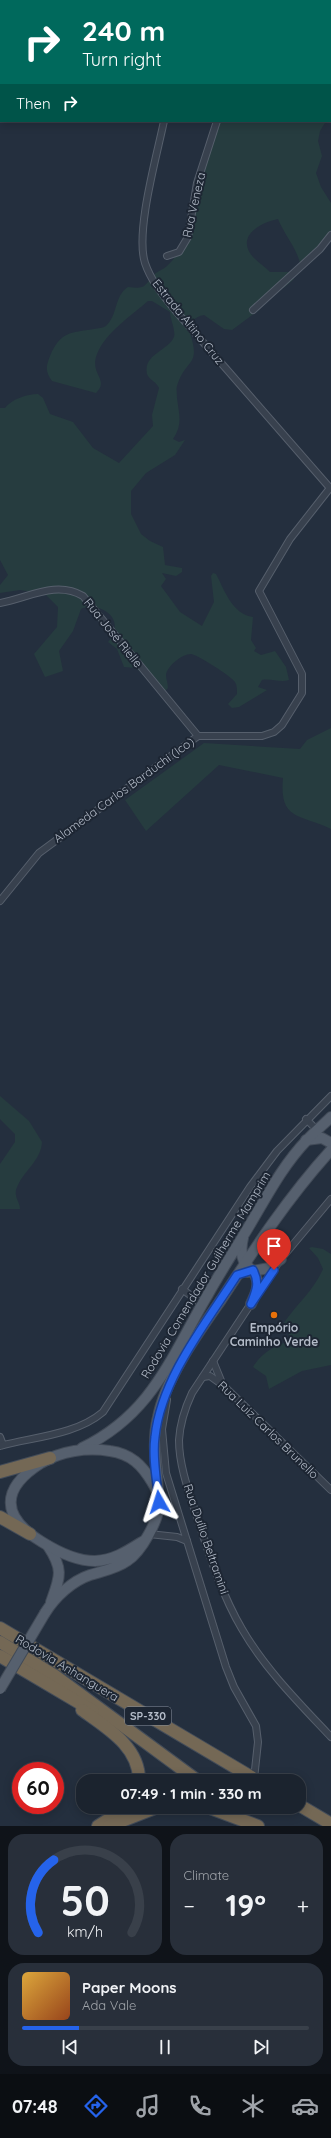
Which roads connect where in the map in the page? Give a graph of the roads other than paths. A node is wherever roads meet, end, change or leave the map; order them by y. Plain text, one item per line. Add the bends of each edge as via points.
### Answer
1 (164, 122) edge
2 (218, 122) edge
3 (331, 236) edge
4 (167, 256) dead end
5 (253, 310) dead end
6 (331, 488) edge
7 (0, 602) edge
8 (198, 736) junction
9 (0, 901) edge
10 (331, 1096) edge
11 (331, 1117) edge
12 (306, 1119) junction
13 (317, 1130) junction
14 (306, 1140) junction
15 (331, 1143) edge
16 (331, 1150) edge
17 (331, 1199) edge
18 (243, 1236) junction
19 (281, 1259) junction
20 (245, 1262) junction
21 (253, 1270) junction
22 (237, 1275) junction
23 (182, 1289) junction
24 (202, 1304) junction
25 (251, 1304) junction
26 (213, 1361) junction
27 (203, 1377) junction
28 (224, 1386) junction
29 (167, 1391) junction
30 (0, 1437) edge
31 (2, 1446) edge
32 (76, 1451) junction
33 (50, 1458) junction
34 (0, 1472) edge
35 (331, 1490) edge
36 (159, 1502) junction
37 (0, 1517) edge
38 (30, 1534) junction
39 (147, 1537) junction
40 (187, 1541) junction
41 (47, 1545) junction
42 (47, 1609) junction
43 (0, 1622) edge
44 (0, 1628) edge
45 (0, 1642) edge
46 (41, 1653) junction
47 (0, 1656) edge
48 (0, 1689) edge
49 (54, 1689) junction
50 (331, 1737) edge
51 (141, 1738) junction
52 (139, 1774) edge
53 (189, 1774) edge
54 (246, 1774) edge
55 (256, 1774) edge
56 (306, 1809) edge
57 (117, 1814) edge
58 (140, 1814) edge
59 (226, 1814) edge
60 (242, 1814) edge
61 (331, 1824) edge
62 (98, 1826) edge
63 (109, 1826) edge
64 (259, 1826) edge

1 - 6 street, Estrada Altino Cruz via 143,223 142,252 150,275 175,310
2 - 4 street, Rua Veneza via 198,182 188,237 179,252
3 - 5 street
6 - 8 street, Alameda Carlos Barduchi (Ico) via 290,539 259,591 302,674 302,693 282,726 267,734
7 - 8 street, Rua José Rielle via 65,588 83,596
8 - 9 street, Alameda Carlos Barduchi (Ico) via 39,853
10 - 12 street
11 - 13 main road, Rodovia Comendador Guilherme Mamprim
12 - 13 street
12 - 23 street via 277,1151 250,1187
13 - 14 main road, Rodovia Comendador Guilherme Mamprim
14 - 15 main road via 322,1138
14 - 18 main road, Rodovia Comendador Guilherme Mamprim via 269,1191
16 - 20 main road, Rodovia Comendador Guilherme Mamprim via 302,1182
17 - 19 street, Rua Duílio Beltramini
18 - 20 main road via 241,1248
18 - 24 main road, Rodovia Comendador Guilherme Mamprim
19 - 21 main road via 268,1268
19 - 25 street, Rua Duílio Beltramini
20 - 21 main road
20 - 22 main road, Rodovia Comendador Guilherme Mamprim
21 - 22 main road
21 - 25 main road via 257,1288
22 - 29 main road, Rodovia Comendador Guilherme Mamprim via 206,1322
23 - 24 street
23 - 31 street via 103,1412 87,1423
24 - 32 main road, Rodovia Comendador Guilherme Mamprim via 166,1370 134,1413 101,1438
25 - 26 street, Rua Duílio Beltramini
26 - 27 street, Rua Duílio Beltramini
26 - 28 street
27 - 28 street, Rua Luiz Carlos Brunello via 210,1376
27 - 50 street, Rua Duílio Beltramini via 185,1409 179,1440 188,1489 210,1557 224,1594 242,1630 268,1666
28 - 35 street, Rua Luiz Carlos Brunello
29 - 36 main road, Rodovia Comendador Guilherme Mamprim via 158,1416 154,1448
29 - 40 street via 162,1429 163,1458
30 - 31 street
32 - 33 main road
32 - 36 main road via 98,1449 114,1451 133,1458 147,1473 155,1487
33 - 34 highway
33 - 38 main road via 27,1472 11,1492 11,1509 14,1517
36 - 39 main road
37 - 38 highway
38 - 41 main road
39 - 40 street via 177,1537
39 - 41 main road via 125,1553 96,1561 82,1560
39 - 42 main road via 136,1554 127,1561 77,1581
40 - 55 street via 226,1667 256,1726
41 - 42 main road via 58,1562 60,1571
42 - 48 main road, bridge
43 - 46 highway
44 - 46 highway, Rodovia Anhanguera / SP-330
45 - 51 highway, Rodovia Anhanguera / SP-330 via 54,1674
46 - 54 highway, Rodovia Anhanguera / SP-330
47 - 49 highway
49 - 51 highway
49 - 52 highway via 126,1745 138,1765
51 - 53 highway, Rodovia Anhanguera / SP-330
56 - 61 highway
57 - 62 highway
58 - 63 highway
59 - 64 highway
60 - 64 highway

